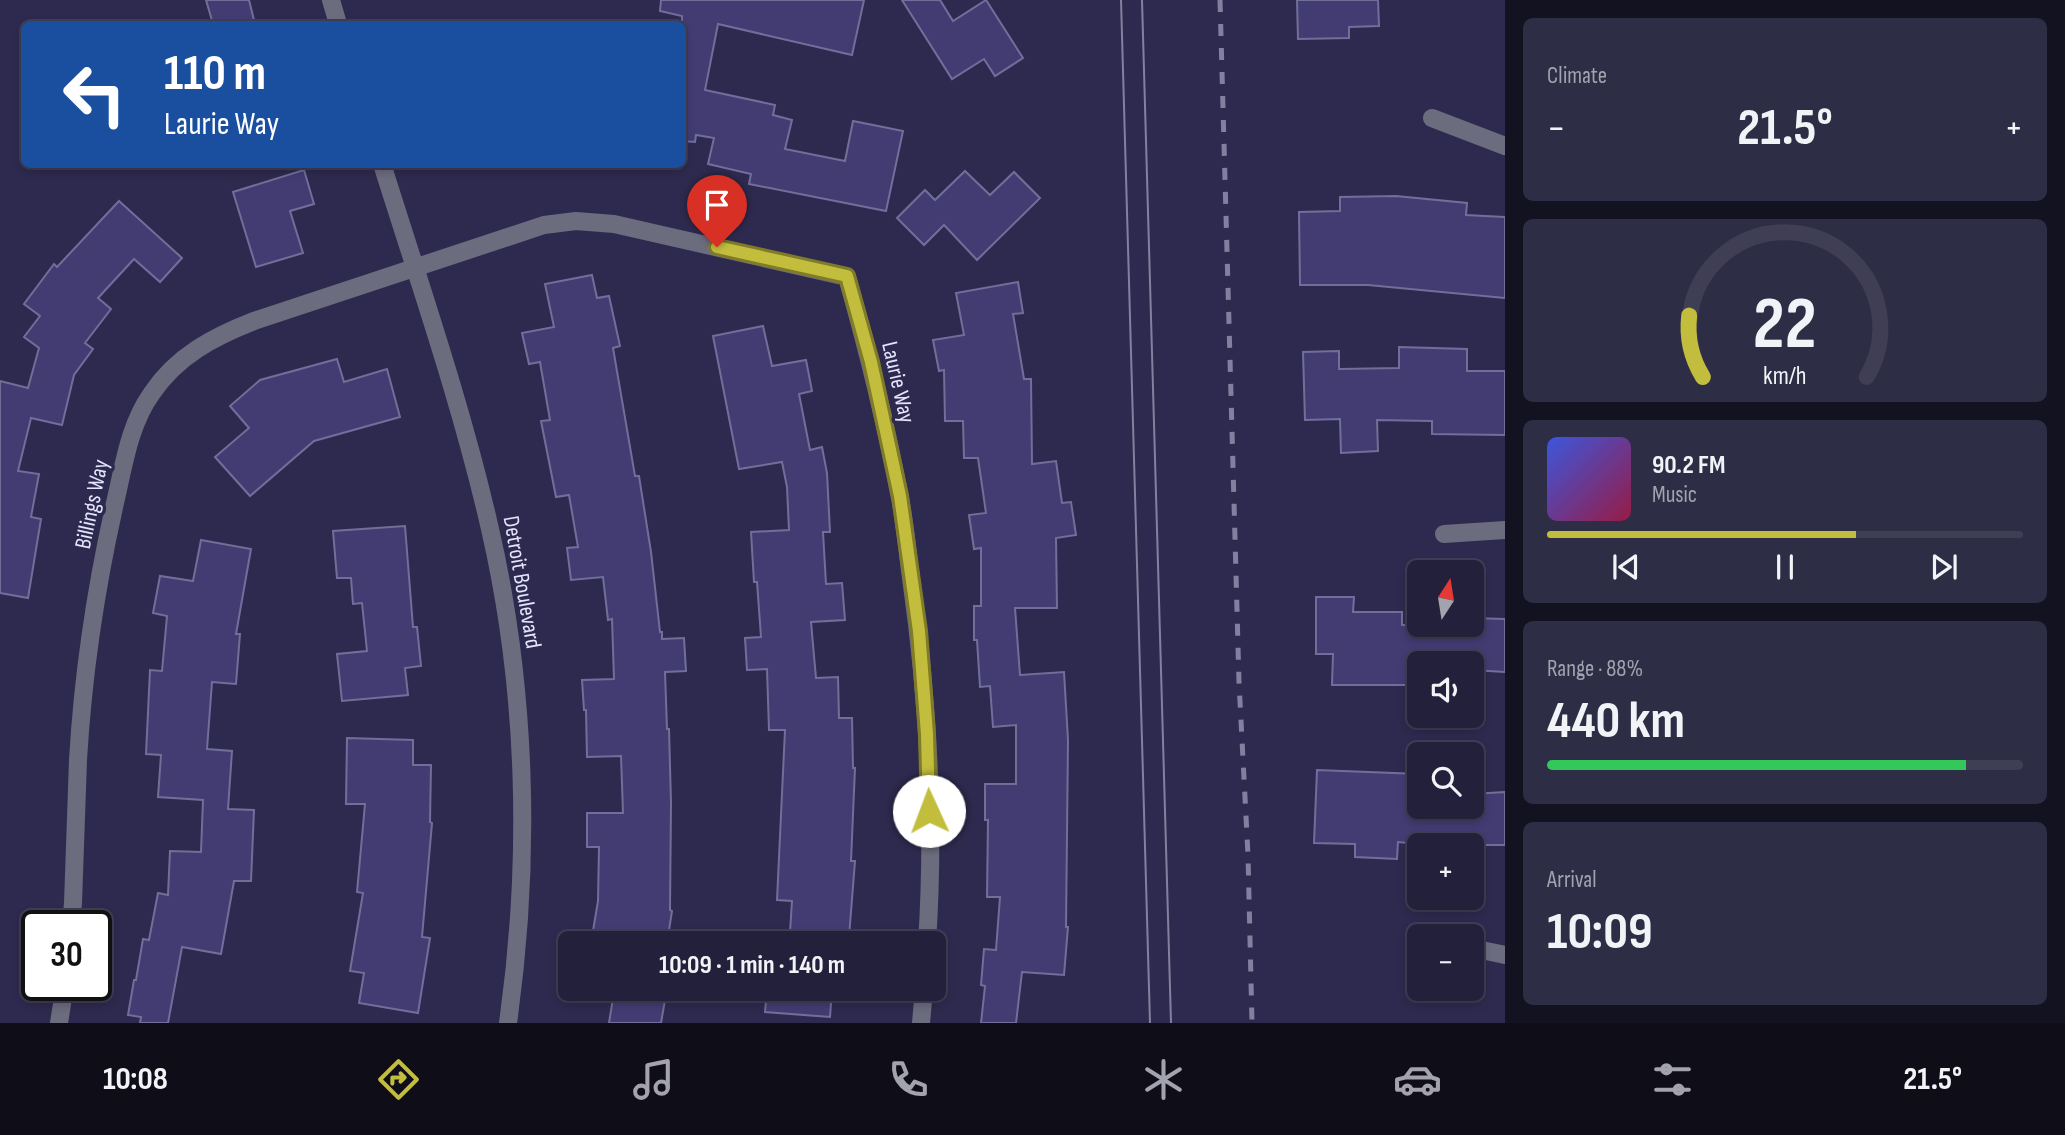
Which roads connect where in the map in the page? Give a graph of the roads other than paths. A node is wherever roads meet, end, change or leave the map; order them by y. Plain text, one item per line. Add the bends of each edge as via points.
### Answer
1 (331, 0) edge
2 (337, 21) edge
3 (1432, 118) dead end
4 (1505, 146) edge
5 (383, 168) edge
6 (414, 268) junction
7 (1505, 530) edge
8 (1444, 534) dead end
9 (73, 910) edge
10 (927, 931) edge
11 (1484, 951) edge
12 (1505, 956) edge
13 (62, 1001) edge
14 (923, 1001) edge
15 (58, 1023) edge
16 (508, 1023) edge
17 (921, 1023) edge

1 - 2 street
3 - 4 street
5 - 6 street, Detroit Boulevard
6 - 9 street, Billings Way via 223,333 172,368 151,394 132,431 96,605 78,759
6 - 10 street, Laurie Way via 544,225 576,221 614,224 847,276 900,496 919,631 930,836
6 - 16 street, Detroit Boulevard via 467,437 508,625 522,792 520,912
7 - 8 street
11 - 12 street
13 - 15 street
14 - 17 street

